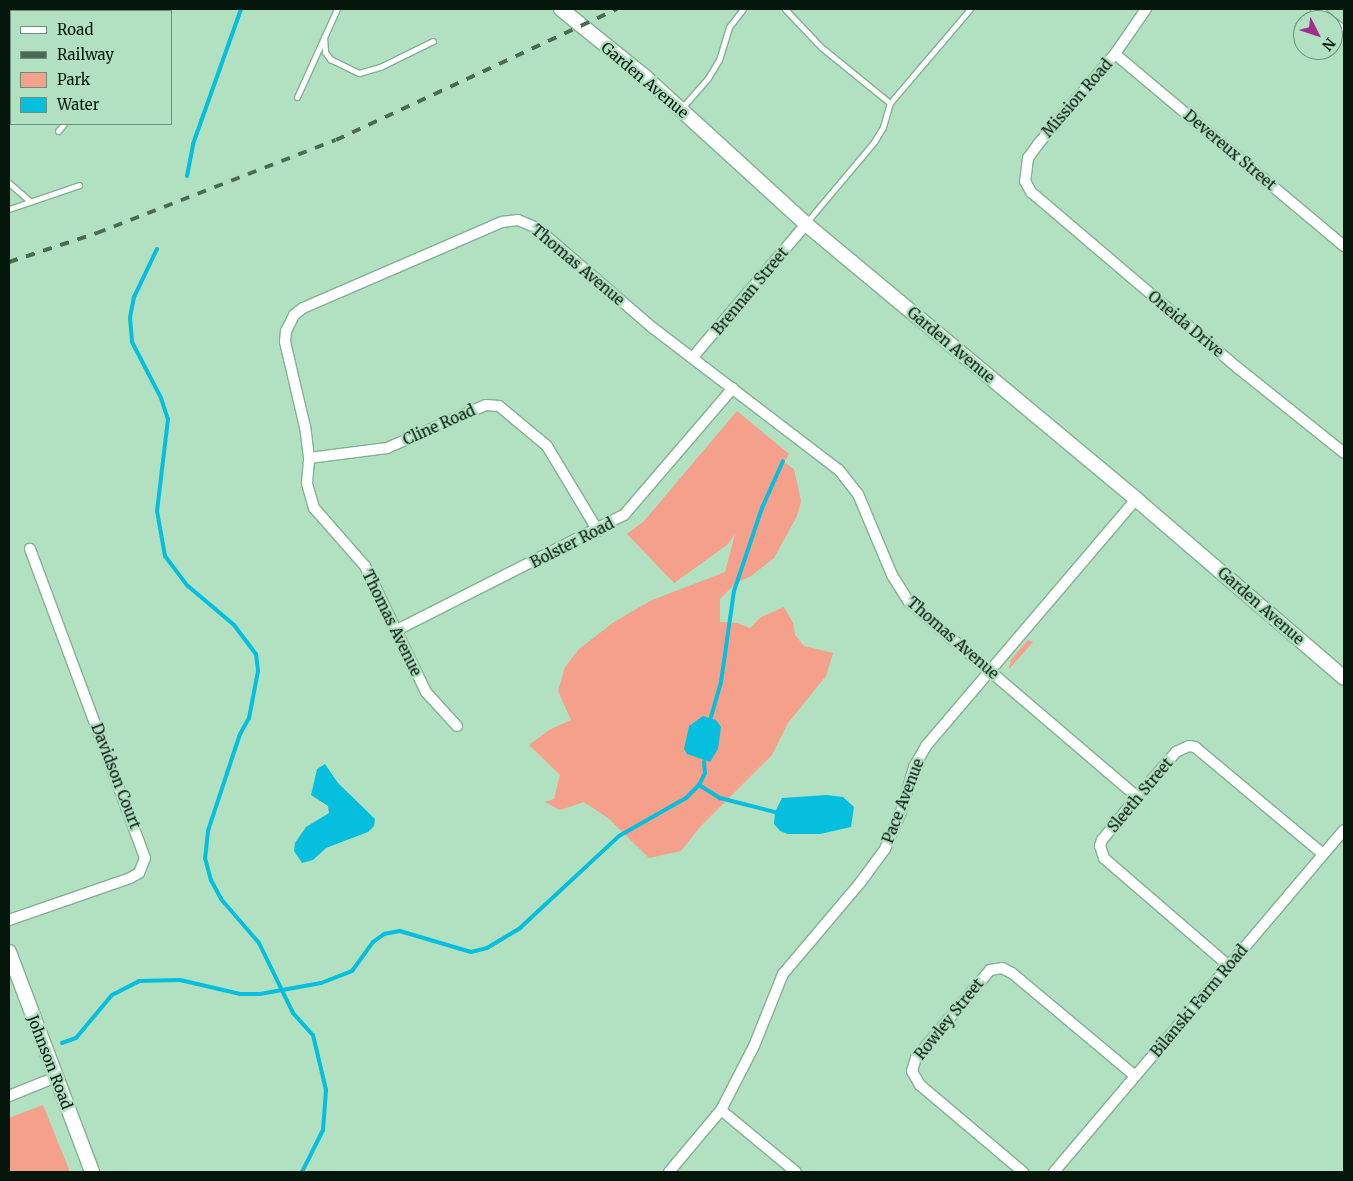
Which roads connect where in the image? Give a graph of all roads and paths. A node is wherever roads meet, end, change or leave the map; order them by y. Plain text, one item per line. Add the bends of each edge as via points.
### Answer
1 (337, 9) edge
2 (561, 9) edge
3 (743, 9) edge
4 (785, 9) edge
5 (970, 9) edge
6 (1146, 9) edge
7 (324, 37) junction
8 (433, 41) dead end
9 (1115, 54) junction
10 (297, 98) dead end
11 (890, 103) junction
12 (681, 110) junction
13 (63, 125) edge
14 (58, 131) dead end
15 (9, 183) edge
16 (79, 184) dead end
17 (1031, 192) joint
18 (30, 201) junction
19 (9, 209) edge
20 (806, 224) junction
21 (1344, 246) edge
22 (694, 358) junction
23 (733, 388) junction
24 (1344, 453) edge
25 (309, 458) junction
26 (1136, 499) junction
27 (598, 531) junction
28 (30, 549) dead end
29 (397, 630) junction
30 (1297, 636) junction
31 (1344, 665) edge
32 (990, 672) junction
33 (1344, 678) edge
34 (457, 726) dead end
35 (1137, 797) junction
36 (1344, 830) edge
37 (1323, 854) junction
38 (9, 920) edge
39 (9, 952) edge
40 (1229, 966) junction
41 (1135, 1076) junction
42 (56, 1077) junction
43 (9, 1096) edge
44 (721, 1110) junction
45 (92, 1172) edge
46 (669, 1172) edge
47 (796, 1172) edge
48 (1024, 1172) edge
49 (1054, 1172) edge

1 - 7 lane
2 - 12 street, Garden Avenue
3 - 12 lane via 728,28 719,60 708,78
4 - 11 lane via 821,47
5 - 11 lane
6 - 9 street, Mission Road
7 - 8 lane via 325,52 330,59 359,73 380,68
7 - 10 lane
9 - 17 street, Mission Road via 1028,158 1024,172
9 - 21 street, Devereux Street
11 - 20 lane via 883,127 874,142
12 - 20 street, Garden Avenue
13 - 14 lane
15 - 18 lane
16 - 18 lane
17 - 24 street, Oneida Drive via 1238,368
18 - 19 lane
20 - 22 street, Brennan Street
20 - 26 street, Garden Avenue
22 - 23 street, Thomas Avenue
22 - 25 street, Thomas Avenue via 652,328 537,228 523,221 507,220 303,308 294,315 286,331 285,342 299,396
23 - 27 street, Bolster Road via 639,501
23 - 32 street, Thomas Avenue via 850,482 902,593 916,609
25 - 27 street, Cline Road via 387,448 486,405 499,406 547,446
25 - 29 street, Thomas Avenue via 307,483 314,508 365,566
26 - 30 street, Garden Avenue
26 - 32 street, Pace Avenue
27 - 29 street, Bolster Road
28 - 38 street, Davidson Court via 145,858 139,873 130,878
29 - 34 street, Thomas Avenue via 426,692
30 - 31 street
30 - 33 street, Garden Avenue
32 - 35 street, Thomas Avenue
32 - 44 street, Pace Avenue via 921,754 894,832 874,866 783,974 754,1046
35 - 37 street, Sleeth Street via 1176,752 1195,747
35 - 40 street, Sleeth Street via 1102,840 1100,846 1104,858
36 - 37 street, Bilanski Farm Road
37 - 40 street, Bilanski Farm Road
39 - 42 street, Johnson Road
40 - 41 street, Bilanski Farm Road
41 - 48 street, Rowley Street via 1012,973 1002,968 990,970 916,1058 912,1071 920,1085
41 - 49 street, Bilanski Farm Road
42 - 43 street
42 - 45 street, Johnson Road
44 - 46 street, Pace Avenue
44 - 47 street

